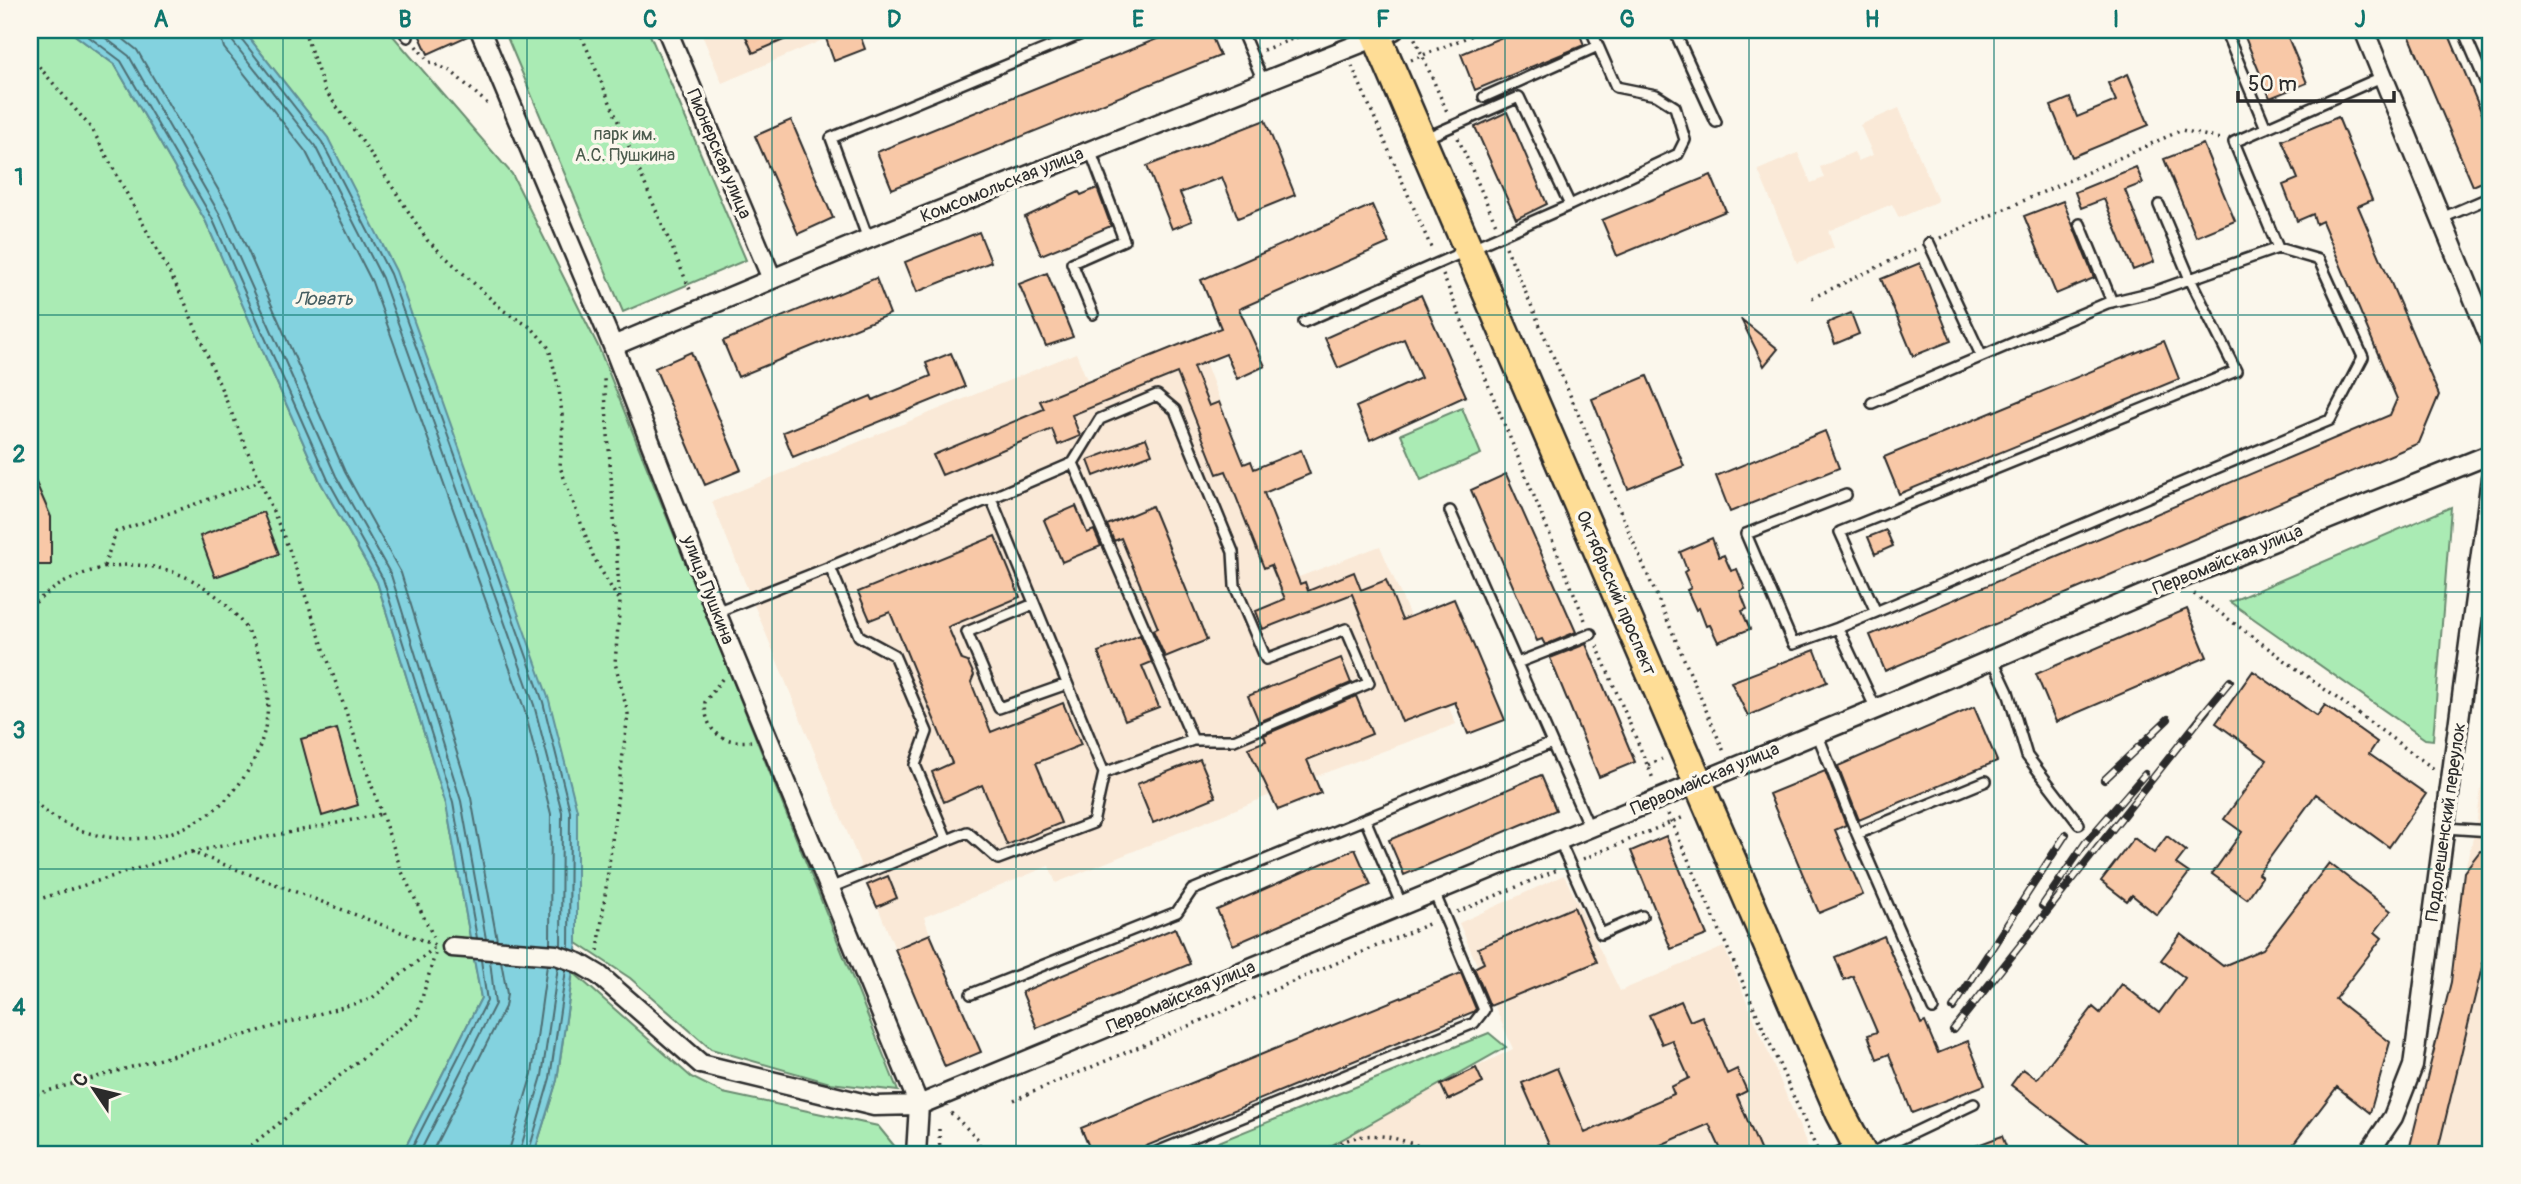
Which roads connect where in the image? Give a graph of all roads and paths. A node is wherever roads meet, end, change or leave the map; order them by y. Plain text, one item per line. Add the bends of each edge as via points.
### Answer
1 (304, 30) edge
2 (480, 30) edge
3 (579, 30) edge
4 (667, 30) edge
5 (1091, 30) edge
6 (1241, 30) edge
7 (1316, 30) edge
8 (1411, 30) edge
9 (1485, 30) edge
10 (1591, 30) edge
11 (1674, 30) edge
12 (2225, 30) edge
13 (2364, 30) edge
14 (2463, 30) edge
15 (1382, 32) edge
16 (405, 33) edge
17 (1598, 46) junction
18 (1343, 50) junction
19 (1252, 55) junction
20 (1423, 55) junction
21 (30, 56) edge
22 (1390, 68) junction
23 (2384, 76) junction
24 (1263, 81) junction
25 (2491, 95) edge
26 (1484, 97) dead end
27 (1716, 122) dead end
28 (1453, 124) junction
29 (2266, 128) junction
30 (522, 129) junction
31 (1421, 139) junction
32 (2234, 142) junction
33 (1090, 150) junction
34 (2491, 197) edge
35 (1570, 205) junction
36 (2159, 205) dead end
37 (2442, 218) junction
38 (2080, 224) dead end
39 (1501, 236) junction
40 (868, 239) junction
41 (1929, 243) junction
42 (2278, 248) junction
43 (1469, 250) junction
44 (1438, 263) junction
45 (772, 279) junction
46 (2190, 279) junction
47 (1812, 298) dead end
48 (2112, 302) junction
49 (699, 310) junction
50 (1093, 314) dead end
51 (1304, 322) dead end
52 (2491, 341) edge
53 (613, 346) junction
54 (1981, 355) junction
55 (603, 366) dead end
56 (1872, 403) dead end
57 (2491, 454) edge
58 (1073, 463) junction
59 (2491, 478) edge
60 (260, 481) junction
61 (1846, 495) dead end
62 (991, 498) junction
63 (1450, 511) dead end
64 (104, 566) junction
65 (830, 567) junction
66 (2175, 581) junction
67 (620, 603) junction
68 (1034, 604) junction
69 (30, 607) edge
70 (716, 612) junction
71 (1875, 612) junction
72 (1838, 628) junction
73 (1591, 634) junction
74 (1992, 658) junction
75 (1517, 663) junction
76 (726, 677) dead end
77 (1067, 684) junction
78 (1875, 709) junction
79 (1817, 733) junction
80 (760, 740) dead end
81 (1193, 740) junction
82 (1552, 743) junction
83 (1731, 767) junction
84 (1104, 773) junction
85 (2452, 780) junction
86 (1986, 781) dead end
87 (1703, 794) junction
88 (30, 797) edge
89 (1661, 797) junction
90 (382, 814) junction
91 (1364, 819) junction
92 (1671, 823) junction
93 (2079, 824) dead end
94 (1589, 827) junction
95 (2445, 828) junction
96 (2491, 831) edge
97 (1857, 834) junction
98 (947, 840) junction
99 (1559, 840) junction
100 (191, 852) junction
101 (1570, 865) junction
102 (830, 888) junction
103 (1434, 892) junction
104 (30, 902) edge
105 (1402, 905) junction
106 (1642, 916) dead end
107 (1444, 917) junction
108 (445, 946) junction
109 (599, 975) junction
110 (971, 994) dead end
111 (1933, 1009) dead end
112 (30, 1096) edge
113 (937, 1099) junction
114 (1014, 1100) dead end
115 (1974, 1104) dead end
116 (919, 1105) junction
117 (1856, 1152) edge
118 (240, 1154) edge
119 (916, 1154) edge
120 (982, 1154) edge
121 (1152, 1154) edge
122 (1323, 1154) edge
123 (1440, 1154) edge
124 (1819, 1154) edge
125 (2368, 1154) edge

1 - 67 path via 324,89 428,240 504,311 532,328 549,348 563,423 560,467 594,558
2 - 30 street, улица Пушкина
3 - 49 path
4 - 45 street, Пионерская улица
5 - 40 lane via 831,138
6 - 19 lane
7 - 19 path
8 - 20 path
9 - 20 path
10 - 17 lane
11 - 27 lane
12 - 29 lane
13 - 23 street
14 - 25 lane
15 - 18 street, Комсомольская улица
15 - 22 main road, Октябрьский проспект
16 - 30 path via 428,61 452,72
17 - 26 lane
17 - 35 lane via 1616,87 1656,95 1675,107 1685,140 1678,154
18 - 24 street, Комсомольская улица
18 - 44 path
19 - 24 lane
20 - 22 path
20 - 28 path
21 - 60 path via 92,129 183,299
22 - 31 main road, Октябрьский проспект
23 - 29 lane
23 - 37 street
24 - 33 street, Комсомольская улица
28 - 31 lane
28 - 35 lane via 1519,97
28 - 39 path
29 - 32 lane
30 - 53 street, улица Пушкина
31 - 43 main road, Октябрьский проспект
32 - 41 path via 2182,130
32 - 42 lane
33 - 40 street, Комсомольская улица
33 - 50 lane via 1124,240 1072,262
34 - 37 lane
35 - 39 lane
36 - 46 lane
37 - 52 street
38 - 48 lane
39 - 43 lane
39 - 83 path
40 - 45 street, Комсомольская улица
41 - 47 path
41 - 54 lane
42 - 46 lane
42 - 71 lane via 2319,260 2363,358 2329,420
43 - 44 lane
43 - 87 main road, Октябрьский проспект
44 - 51 lane
44 - 73 path
45 - 49 street, Комсомольская улица
46 - 48 lane
46 - 71 lane via 2236,371 1840,532
48 - 54 lane
49 - 53 street, Комсомольская улица
53 - 70 street, улица Пушкина
54 - 56 lane
55 - 67 path
57 - 66 street, Первомайская улица
58 - 62 lane
58 - 81 lane
58 - 81 lane via 1100,419 1157,395 1175,410 1233,552 1235,586 1266,659 1346,629 1369,683 1234,740
59 - 85 street, Подолешенский переулок
60 - 64 path via 116,532
60 - 90 path via 289,549
61 - 72 lane via 1746,534 1793,644
62 - 65 lane
62 - 68 lane
63 - 75 lane
64 - 69 path via 64,581
64 - 88 path via 148,565 189,578 239,618 265,677 261,741 228,797 194,823 154,837 89,834 51,815
65 - 70 lane
65 - 98 lane via 859,636 894,655 927,732 915,765
66 - 74 street, Первомайская улица
66 - 85 path
67 - 109 path via 615,663 628,714 597,941
68 - 77 lane
68 - 77 lane via 967,632 999,708
70 - 102 street, улица Пушкина
71 - 72 lane
72 - 78 lane
73 - 75 lane
73 - 89 path
74 - 78 street, Первомайская улица
74 - 93 lane via 2027,756
75 - 82 lane
76 - 80 path via 705,702 708,723 716,734 734,743
77 - 84 lane
78 - 79 street, Первомайская улица
79 - 83 street, Первомайская улица
79 - 97 lane
81 - 84 lane
82 - 91 lane
82 - 94 lane
83 - 87 street, Первомайская улица
84 - 98 lane via 1093,823 998,859 967,832
85 - 95 street, Подолешенский переулок
86 - 97 lane
87 - 89 street, Первомайская улица
87 - 92 path
87 - 117 main road, Октябрьский проспект
89 - 92 path
89 - 94 street, Первомайская улица
90 - 100 path
90 - 108 path via 402,872
91 - 105 lane
91 - 110 lane via 1192,890 1177,912
92 - 101 path
92 - 124 path
94 - 99 street, Первомайская улица
95 - 96 lane
95 - 125 street, Подолешенский переулок via 2413,1066 2393,1117
97 - 111 lane
98 - 102 lane
99 - 101 lane
99 - 103 street, Первомайская улица
100 - 104 path
100 - 108 path
101 - 106 lane via 1601,934
101 - 107 path
102 - 116 street, улица Пушкина
103 - 105 street, Первомайская улица
103 - 107 lane
105 - 113 street, Первомайская улица
107 - 114 path
107 - 121 lane via 1484,1010 1474,1023
108 - 109 street, Первомайская улица via 556,955
108 - 112 path via 371,999
108 - 118 path via 417,1014
109 - 116 street, Первомайская улица via 701,1064 874,1106
113 - 116 street, Первомайская улица
113 - 120 path via 978,1139
115 - 117 lane
116 - 119 street, улица Пушкина
122 - 123 path via 1363,1135 1391,1135

